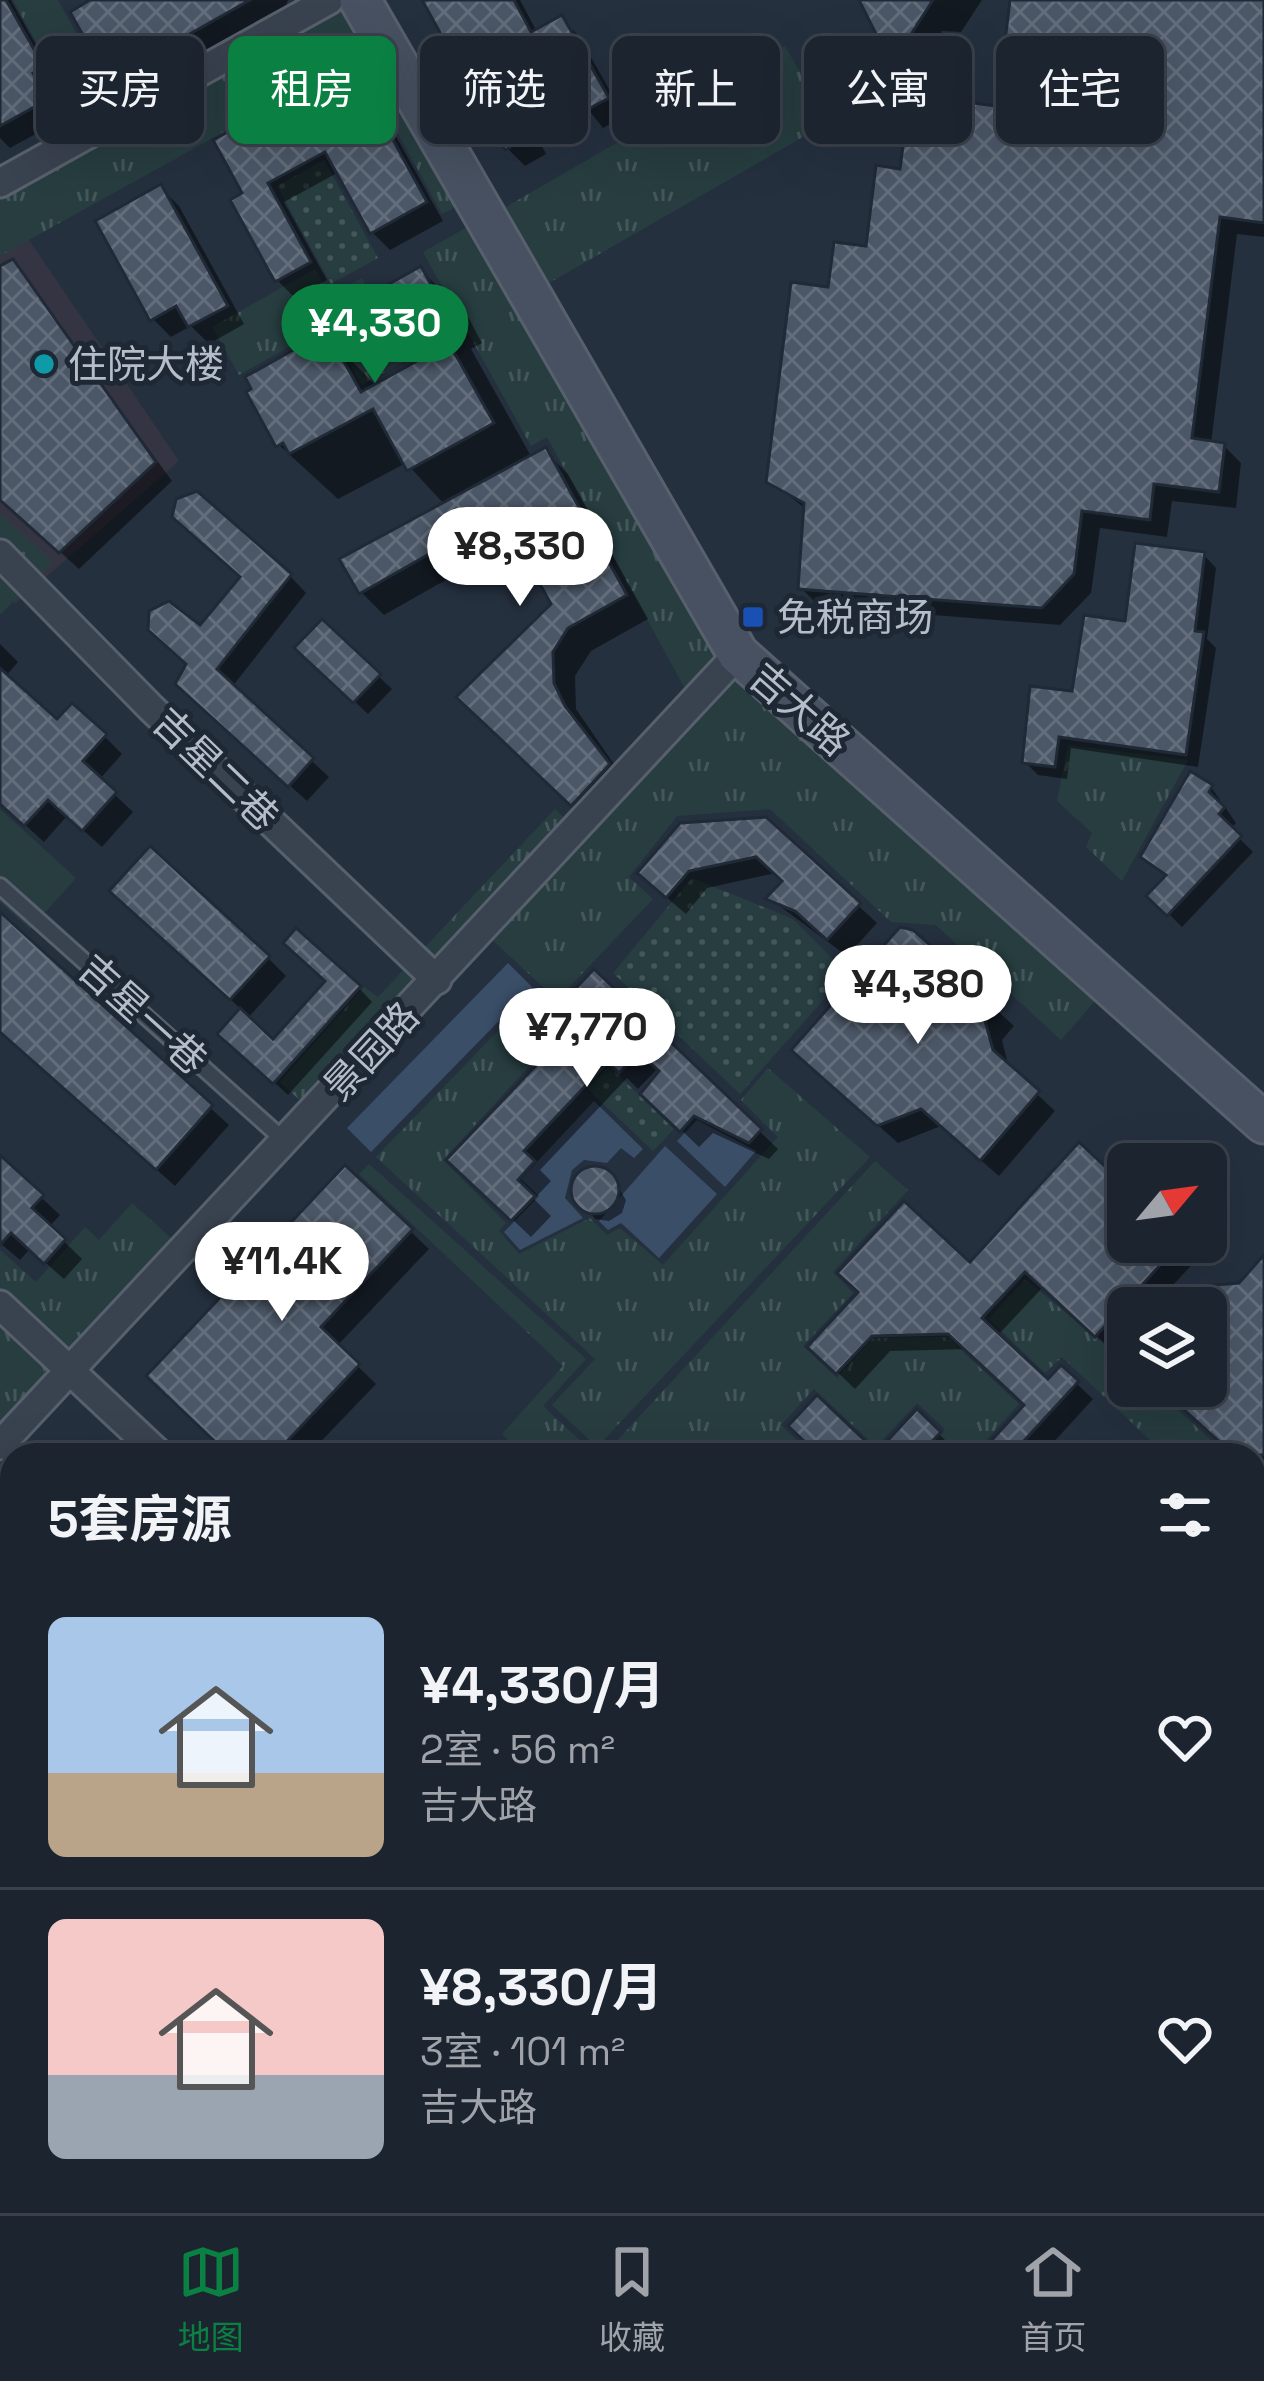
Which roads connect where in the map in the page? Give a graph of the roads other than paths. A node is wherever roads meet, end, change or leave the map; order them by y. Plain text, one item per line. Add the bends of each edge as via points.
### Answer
1 (329, 0) edge
2 (360, 0) edge
3 (0, 183) edge
4 (0, 554) edge
5 (738, 655) junction
6 (0, 886) edge
7 (437, 980) junction
8 (1264, 1123) edge
9 (286, 1142) junction
10 (0, 1305) edge
11 (69, 1368) junction
12 (2, 1443) edge
13 (147, 1443) edge

1 - 3 street
2 - 5 main road, 吉大路
4 - 7 street, 吉星二巷
5 - 7 street, 景园路
5 - 8 main road, 吉大路
6 - 9 lane, 吉星一巷
7 - 9 street, 景园路
9 - 11 street, 景园路
10 - 11 street
11 - 12 street, 景园路
11 - 13 street

